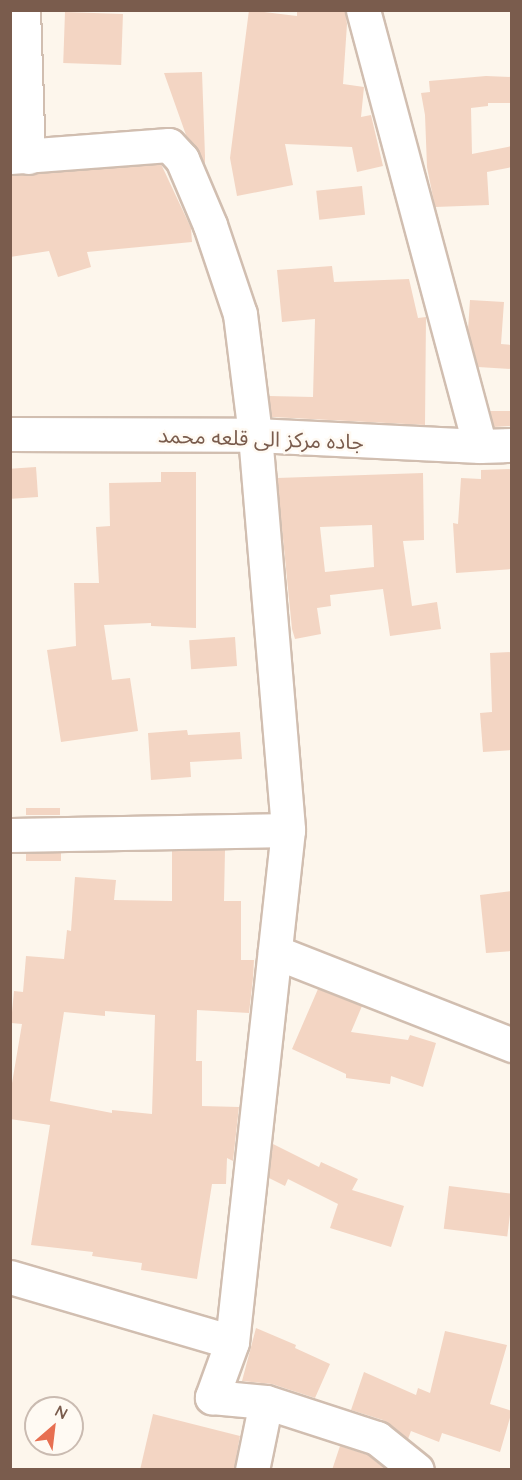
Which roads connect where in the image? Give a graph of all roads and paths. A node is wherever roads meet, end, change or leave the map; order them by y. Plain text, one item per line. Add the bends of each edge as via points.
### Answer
1 (23, 10) edge
2 (363, 10) edge
3 (19, 157) edge
4 (10, 434) edge
5 (255, 435) junction
6 (496, 446) edge
7 (288, 830) junction
8 (10, 836) edge
9 (275, 952) junction
10 (512, 1045) edge
11 (10, 1277) edge
12 (232, 1342) junction
13 (266, 1402) junction
14 (252, 1470) edge
15 (417, 1470) edge

1 - 3 street
2 - 6 street
3 - 5 street via 169,145 182,159 210,225 240,314
4 - 5 street, جاده مرکز الی قلعه محمد
5 - 6 street, جاده مرکز الی قلعه محمد
5 - 7 street
7 - 8 street
7 - 9 street
9 - 10 street
9 - 12 street
11 - 12 street
12 - 13 street via 212,1397
13 - 14 street
13 - 15 street via 377,1438

